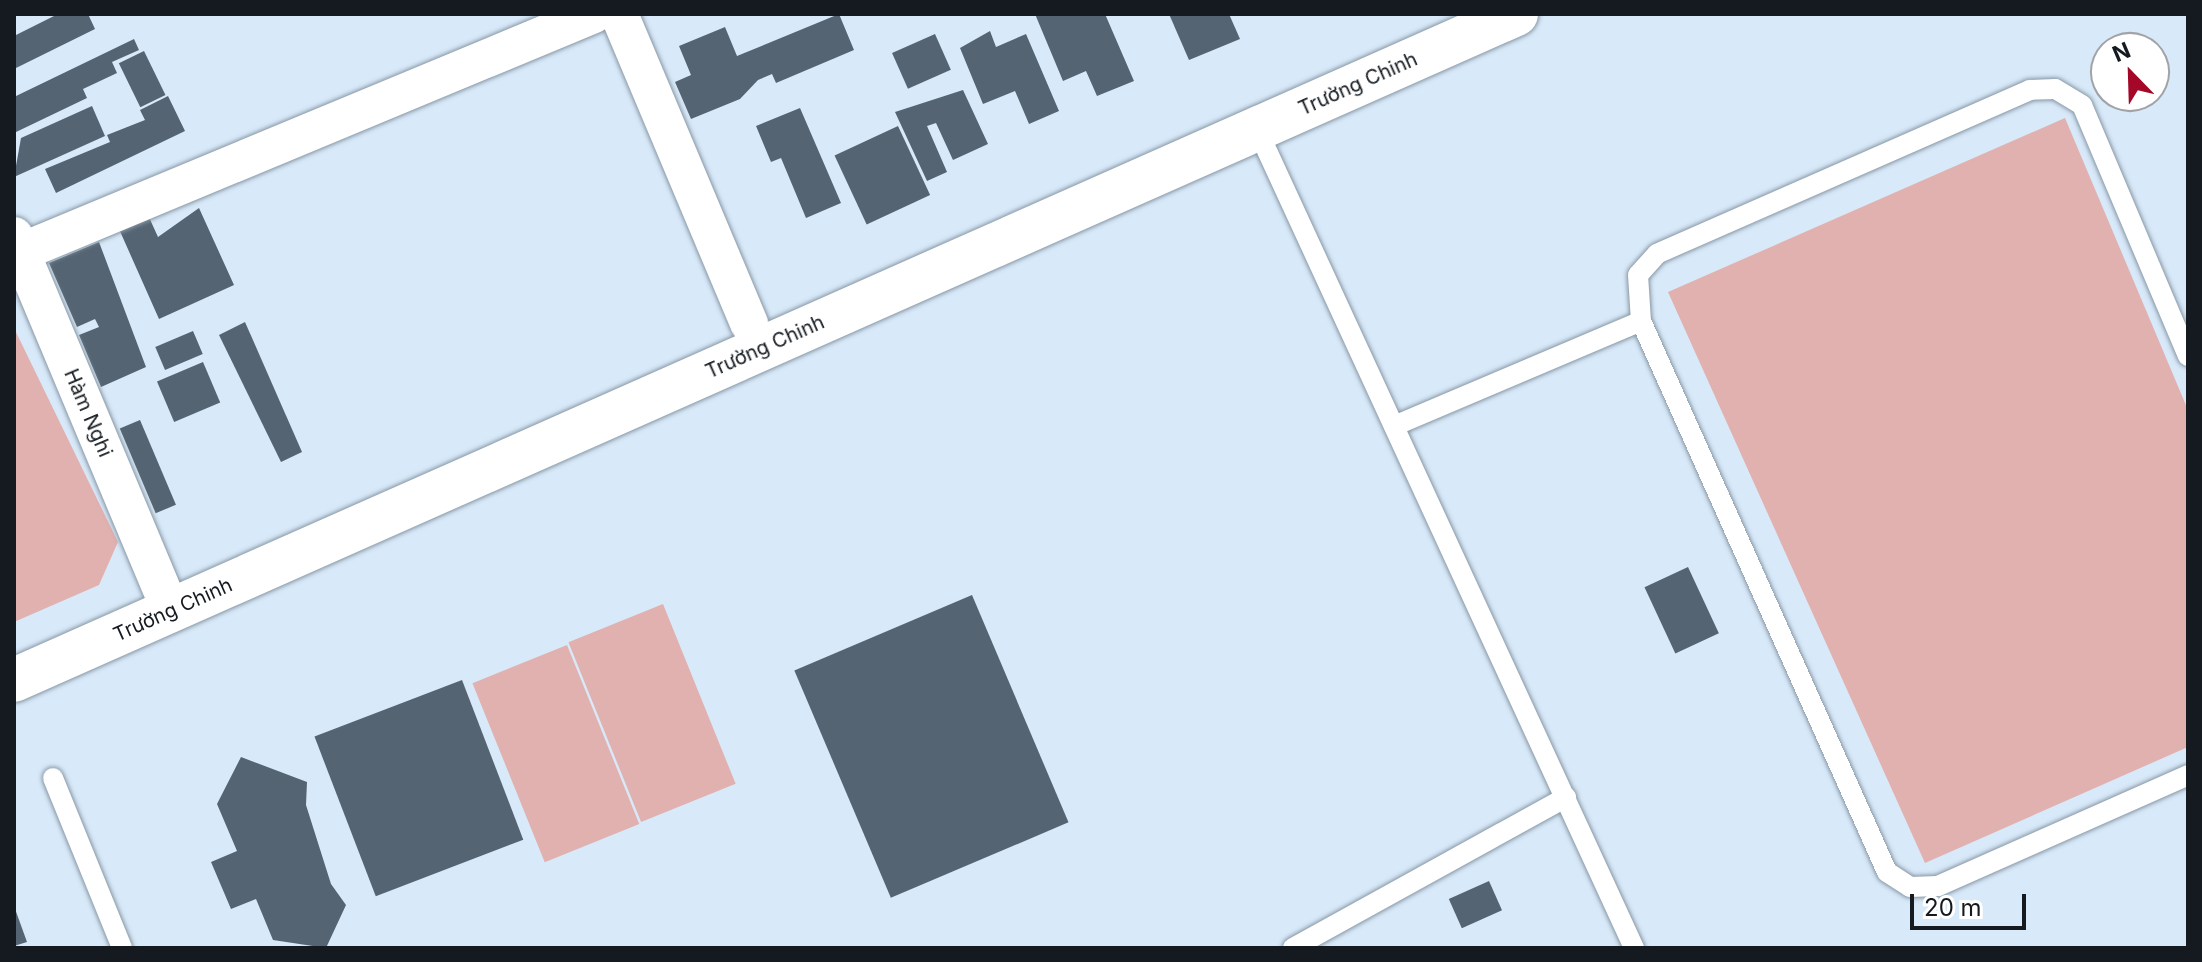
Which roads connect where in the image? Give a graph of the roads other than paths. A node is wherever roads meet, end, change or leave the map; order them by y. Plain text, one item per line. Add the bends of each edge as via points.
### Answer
1 (594, 14) edge
2 (619, 14) edge
3 (1483, 18) edge
4 (1257, 129) junction
5 (17, 244) edge
6 (1641, 321) junction
7 (749, 324) junction
8 (2188, 356) edge
9 (1394, 426) junction
10 (162, 589) junction
11 (14, 655) edge
12 (14, 680) edge
13 (2188, 775) edge
14 (53, 778) dead end
15 (1566, 797) junction
16 (122, 948) edge
17 (1293, 948) edge
18 (1634, 948) edge

1 - 5 street
2 - 7 street
3 - 4 street, Trường Chinh
3 - 7 street, Trường Chinh
4 - 9 lane
4 - 12 street, Trường Chinh
5 - 10 street, Hàm Nghi
6 - 8 lane via 1638,275 1657,254 2030,90 2055,89 2082,105
6 - 9 lane
6 - 13 lane via 1887,872 1910,887 1938,886
7 - 10 street, Trường Chinh
9 - 15 lane
10 - 11 street, Trường Chinh
14 - 16 lane
15 - 17 lane
15 - 18 lane

